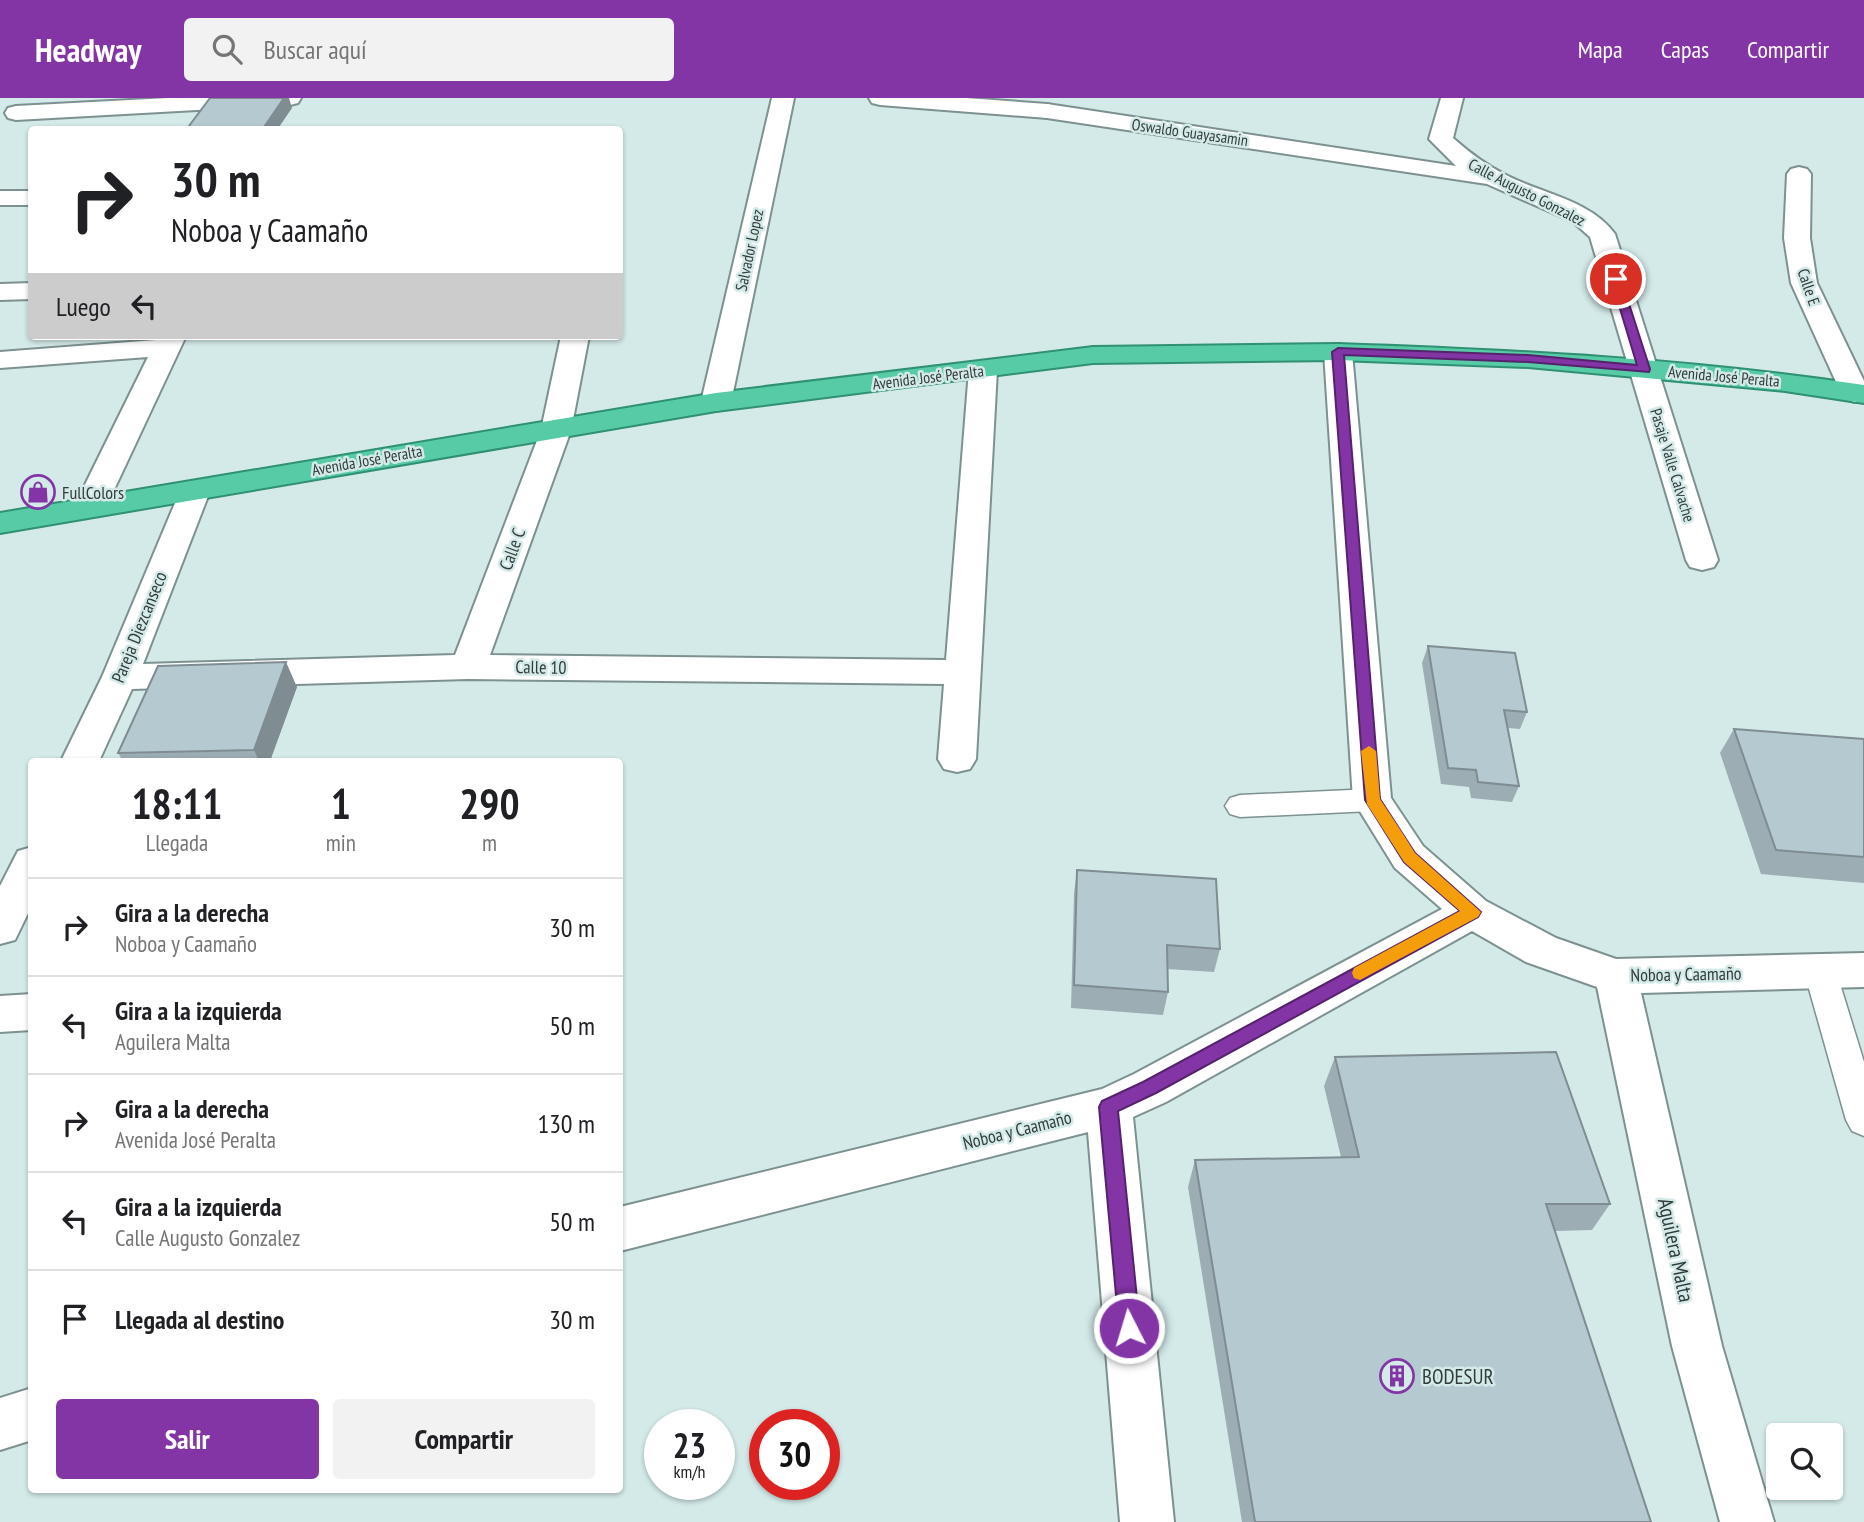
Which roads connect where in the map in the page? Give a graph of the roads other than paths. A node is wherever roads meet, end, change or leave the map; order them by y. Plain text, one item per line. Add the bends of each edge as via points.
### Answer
1 (313, 98) edge
2 (783, 98) edge
3 (880, 98) edge
4 (1452, 98) edge
5 (294, 108) edge
6 (7, 117) edge
7 (1799, 174) dead end
8 (1499, 181) junction
9 (0, 198) edge
10 (28, 198) edge
11 (28, 291) edge
12 (0, 292) edge
13 (574, 340) edge
14 (170, 342) edge
15 (1338, 352) junction
16 (0, 360) edge
17 (1644, 369) junction
18 (983, 370) junction
19 (1860, 394) edge
20 (716, 402) junction
21 (556, 430) junction
22 (194, 491) junction
23 (90, 507) junction
24 (0, 523) edge
25 (1702, 560) dead end
26 (467, 667) junction
27 (961, 672) junction
28 (120, 677) junction
29 (81, 758) edge
30 (957, 759) dead end
31 (1373, 800) junction
32 (1240, 806) dead end
33 (28, 870) edge
34 (1472, 912) junction
35 (0, 928) edge
36 (1864, 970) edge
37 (1820, 971) junction
38 (1616, 976) junction
39 (28, 1012) edge
40 (0, 1014) edge
41 (1109, 1107) junction
42 (1864, 1120) edge
43 (623, 1228) edge
44 (28, 1415) edge
45 (0, 1424) edge
46 (1147, 1522) edge
47 (1747, 1522) edge

1 - 5 street
2 - 20 street, Salvador Lopez
3 - 8 street, Oswaldo Guayasamin via 1047,111
4 - 8 street, Calle Augusto Gonzalez via 1441,139 1466,162
5 - 6 street
7 - 19 street, Calle E via 1797,237 1804,283
8 - 17 street, Calle Augusto Gonzalez via 1582,217 1602,234
9 - 10 street
11 - 12 street
13 - 21 street, Calle C
14 - 16 street
14 - 23 street
15 - 17 highway, Avenida José Peralta via 1528,359
15 - 18 highway, Avenida José Peralta via 1121,354
15 - 31 street
17 - 19 highway, Avenida José Peralta
17 - 25 street, Pasaje Valle Calvache
18 - 20 highway, Avenida José Peralta
18 - 27 street
20 - 21 highway, Avenida José Peralta
21 - 22 highway, Avenida José Peralta
21 - 26 street, Calle C
22 - 23 highway, Avenida José Peralta
22 - 28 street, Pareja Diezcanseco
23 - 24 highway, Avenida José Peralta
26 - 27 street, Calle 10
26 - 28 street, Calle 10
27 - 30 street
28 - 29 street, Pareja Diezcanseco
31 - 32 lane
31 - 34 street via 1409,857
33 - 35 street
34 - 38 street, Noboa y Caamaño via 1541,950
34 - 41 street, Noboa y Caamaño
36 - 37 street, Noboa y Caamaño
37 - 38 street, Noboa y Caamaño
37 - 42 lane
38 - 47 street, Aguilera Malta via 1697,1346
39 - 40 street
41 - 43 street, Noboa y Caamaño
41 - 46 street
44 - 45 street

